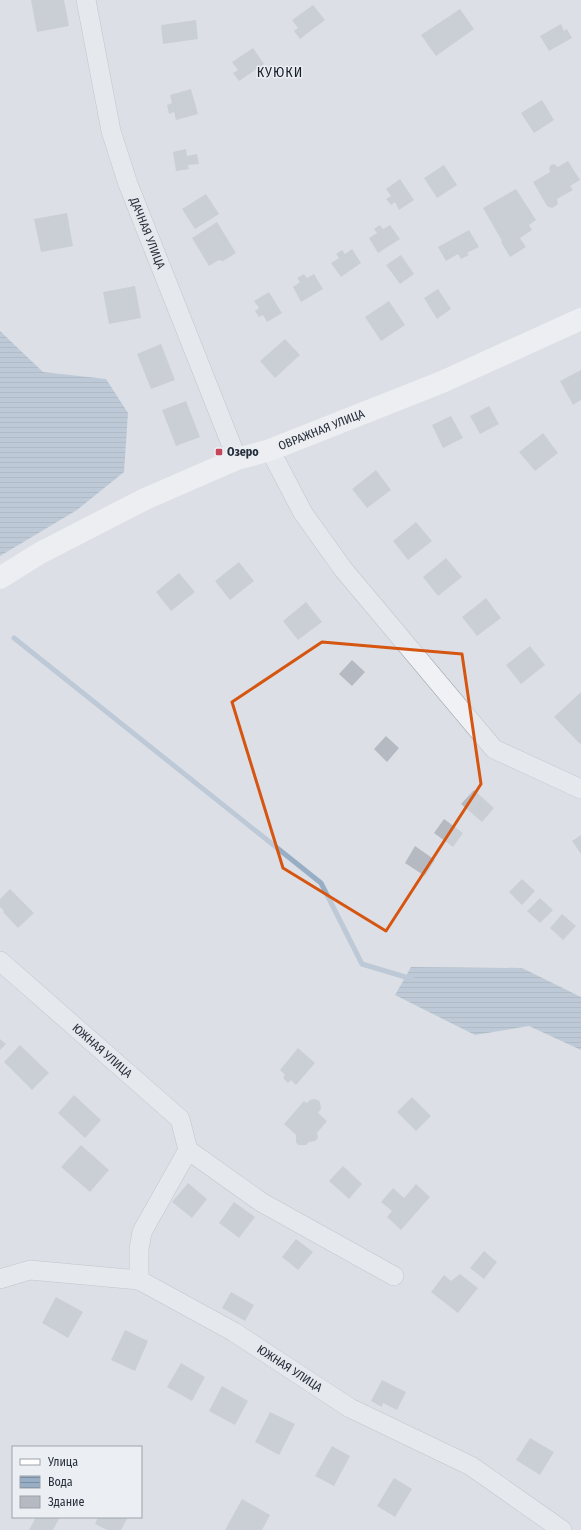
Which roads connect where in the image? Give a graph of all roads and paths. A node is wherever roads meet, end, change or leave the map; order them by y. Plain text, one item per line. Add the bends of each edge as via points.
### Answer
1 (86, 0) edge
2 (581, 319) edge
3 (270, 450) junction
4 (237, 459) junction
5 (0, 578) edge
6 (581, 789) edge
7 (0, 961) edge
8 (188, 1150) junction
9 (394, 1276) dead end
10 (0, 1279) edge
11 (139, 1280) junction
12 (562, 1530) edge

1 - 4 street, ДАЧНАЯ УЛИЦА via 112,131 128,184
2 - 3 street, ОВРАЖНАЯ УЛИЦА via 442,382
3 - 4 street, ОВРАЖНАЯ УЛИЦА
3 - 6 street via 303,513 343,569 494,749
4 - 5 street, ОВРАЖНАЯ УЛИЦА via 119,512 40,552
7 - 8 street, ЮЖНАЯ УЛИЦА via 180,1119
8 - 9 street via 261,1202
8 - 11 street via 142,1232
10 - 11 street via 30,1270
11 - 12 street, ЮЖНАЯ УЛИЦА via 234,1332 350,1408 471,1466

